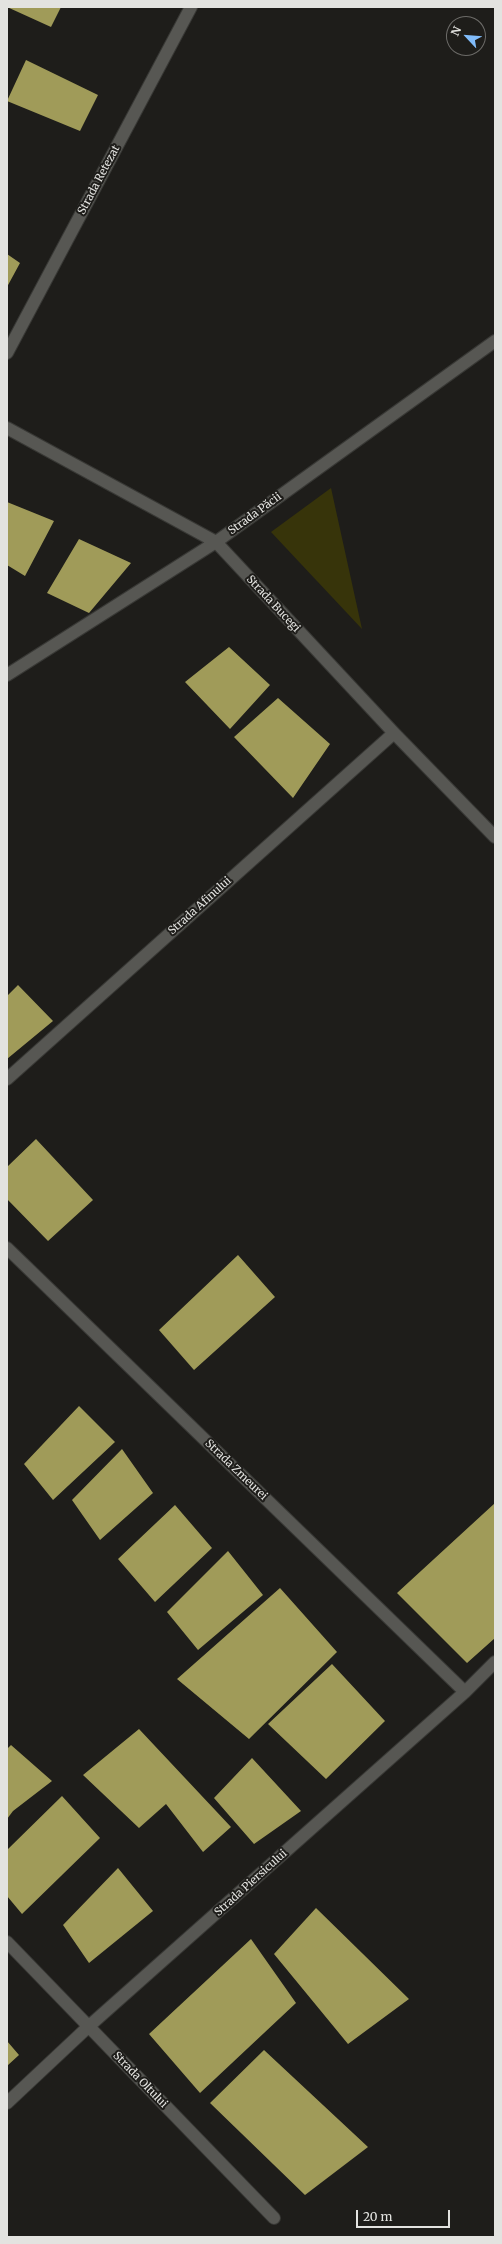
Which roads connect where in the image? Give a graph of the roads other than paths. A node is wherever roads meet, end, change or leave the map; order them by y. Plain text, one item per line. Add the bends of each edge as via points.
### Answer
1 (191, 7) edge
2 (495, 341) edge
3 (7, 353) edge
4 (7, 428) edge
5 (216, 542) junction
6 (7, 675) edge
7 (394, 732) junction
8 (495, 837) edge
9 (7, 1079) edge
10 (7, 1248) edge
11 (495, 1662) edge
12 (465, 1692) junction
13 (7, 1942) edge
14 (88, 2027) junction
15 (7, 2103) edge
16 (274, 2218) dead end

1 - 3 street, Strada Retezat
2 - 5 street, Strada Păcii
4 - 5 street, Strada Bucegi
5 - 6 street, Strada Păcii
5 - 7 street, Strada Bucegi
7 - 8 street, Strada Bucegi
7 - 9 street, Strada Afinului
10 - 12 street, Strada Zmeurei
11 - 12 street, Strada Piersicului
12 - 14 street, Strada Piersicului
13 - 14 street, Strada Oltului
14 - 15 street, Strada Piersicului
14 - 16 street, Strada Oltului

